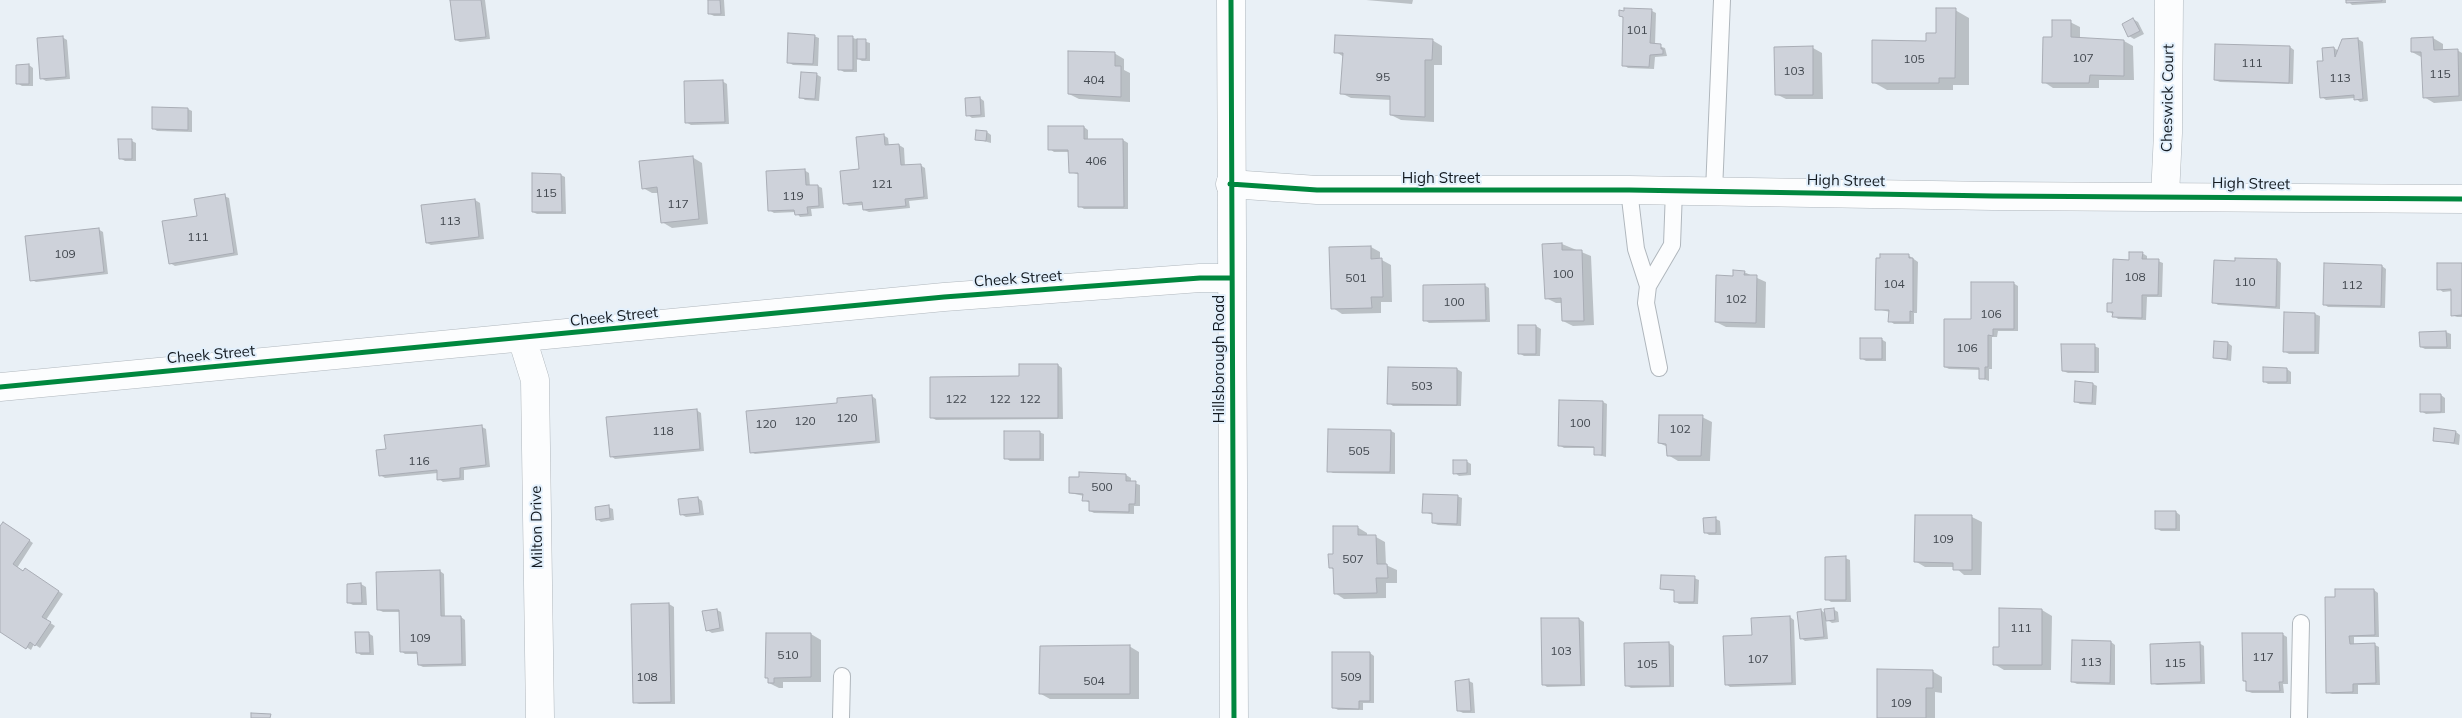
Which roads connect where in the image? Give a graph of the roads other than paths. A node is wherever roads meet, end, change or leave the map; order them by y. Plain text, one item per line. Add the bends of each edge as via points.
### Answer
1 (1231, 0) edge
2 (1722, 0) edge
3 (2169, 0) edge
4 (1230, 184) junction
5 (1629, 190) junction
6 (1674, 190) junction
7 (1714, 191) junction
8 (2164, 196) junction
9 (2462, 199) edge
10 (1231, 278) junction
11 (1648, 286) junction
12 (522, 338) junction
13 (1659, 368) dead end
14 (0, 387) edge
15 (2301, 622) dead end
16 (842, 676) dead end
17 (540, 718) edge
18 (841, 718) edge
19 (1234, 718) edge
20 (2299, 718) edge

1 - 4 street, Hillsborough Road
2 - 7 lane
3 - 8 street, Cheswick Court
4 - 5 street, High Street via 1318,190
4 - 10 street, Hillsborough Road
5 - 6 street, High Street
5 - 11 lane via 1636,249
6 - 7 street, High Street
6 - 11 lane via 1672,245
7 - 8 street, High Street
8 - 9 street, High Street
10 - 12 street, Cheek Street via 944,297
10 - 19 street, Hillsborough Road
11 - 13 lane via 1646,303
12 - 14 street, Cheek Street
12 - 17 street, Milton Drive via 534,380
15 - 20 lane
16 - 18 lane

